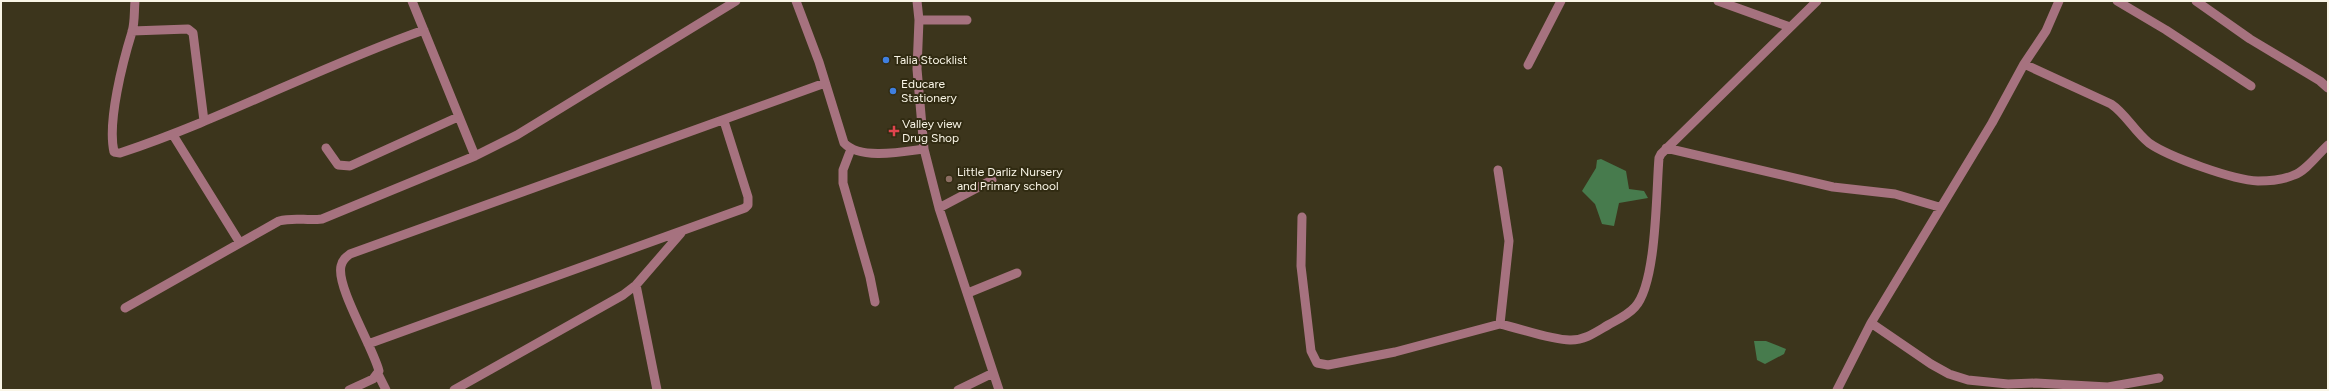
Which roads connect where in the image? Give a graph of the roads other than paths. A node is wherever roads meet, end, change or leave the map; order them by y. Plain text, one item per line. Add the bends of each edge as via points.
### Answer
1 (136, 1) edge
2 (412, 1) edge
3 (736, 1) edge
4 (796, 1) edge
5 (917, 1) edge
6 (1561, 1) edge
7 (1718, 1) edge
8 (1817, 1) edge
9 (2059, 1) edge
10 (2117, 1) edge
11 (2196, 1) edge
12 (919, 20) junction
13 (967, 20) dead end
14 (1790, 28) junction
15 (424, 30) junction
16 (132, 31) junction
17 (2024, 64) junction
18 (1528, 65) dead end
19 (825, 83) junction
20 (2251, 86) dead end
21 (2328, 88) edge
22 (458, 117) junction
23 (204, 121) junction
24 (724, 121) junction
25 (173, 136) junction
26 (2328, 145) edge
27 (326, 148) dead end
28 (1666, 148) junction
29 (851, 149) junction
30 (924, 149) junction
31 (475, 156) junction
32 (1498, 170) dead end
33 (992, 180) dead end
34 (1939, 207) junction
35 (939, 208) junction
36 (1302, 216) dead end
37 (682, 232) junction
38 (240, 243) junction
39 (1017, 273) dead end
40 (636, 285) junction
41 (968, 293) junction
42 (875, 302) dead end
43 (125, 308) dead end
44 (1871, 323) junction
45 (1500, 324) junction
46 (368, 344) junction
47 (993, 373) junction
48 (378, 374) junction
49 (2159, 378) dead end
50 (349, 390) edge
51 (386, 390) edge
52 (454, 390) edge
53 (657, 390) edge
54 (958, 390) edge
55 (999, 390) edge
56 (1837, 390) edge

1 - 16 street
2 - 15 street
3 - 31 street via 517,135
4 - 19 street
5 - 12 street
6 - 18 street
7 - 14 street
8 - 14 street
9 - 17 street via 2046,31
10 - 20 street
11 - 21 street via 2250,39
12 - 13 street
12 - 30 street via 917,69
14 - 28 street
15 - 22 street
15 - 23 street via 386,43
16 - 23 street via 188,29 193,33
16 - 25 street via 127,44 112,128 114,152 120,154
17 - 26 street via 2111,104 2148,142 2165,153 2256,181 2281,180 2296,175
17 - 34 street via 1992,123
19 - 24 street
19 - 29 street via 844,143
22 - 27 street via 350,166 338,165
22 - 31 street
23 - 25 street
24 - 37 street via 748,197 748,205 739,211
24 - 46 street via 350,254 344,258 340,267 344,288
25 - 38 street
28 - 34 street via 1833,187 1895,194
28 - 45 street via 1659,158 1656,214 1644,294 1636,307 1594,334 1573,340
29 - 30 street via 870,153
29 - 42 street via 843,170 843,182
30 - 35 street
31 - 38 street via 322,218 279,220
32 - 45 street via 1509,241
33 - 35 street
34 - 44 street
35 - 41 street
36 - 45 street via 1301,266 1311,351 1317,363 1328,365 1395,352
37 - 40 street
37 - 46 street
38 - 43 street
39 - 41 street
40 - 52 street via 611,303
40 - 53 street
41 - 47 street
44 - 49 street via 1931,364 1949,374 1968,380 2108,387
44 - 56 street
46 - 48 street via 377,364
47 - 54 street
47 - 55 street
48 - 50 street via 374,379
48 - 51 street

